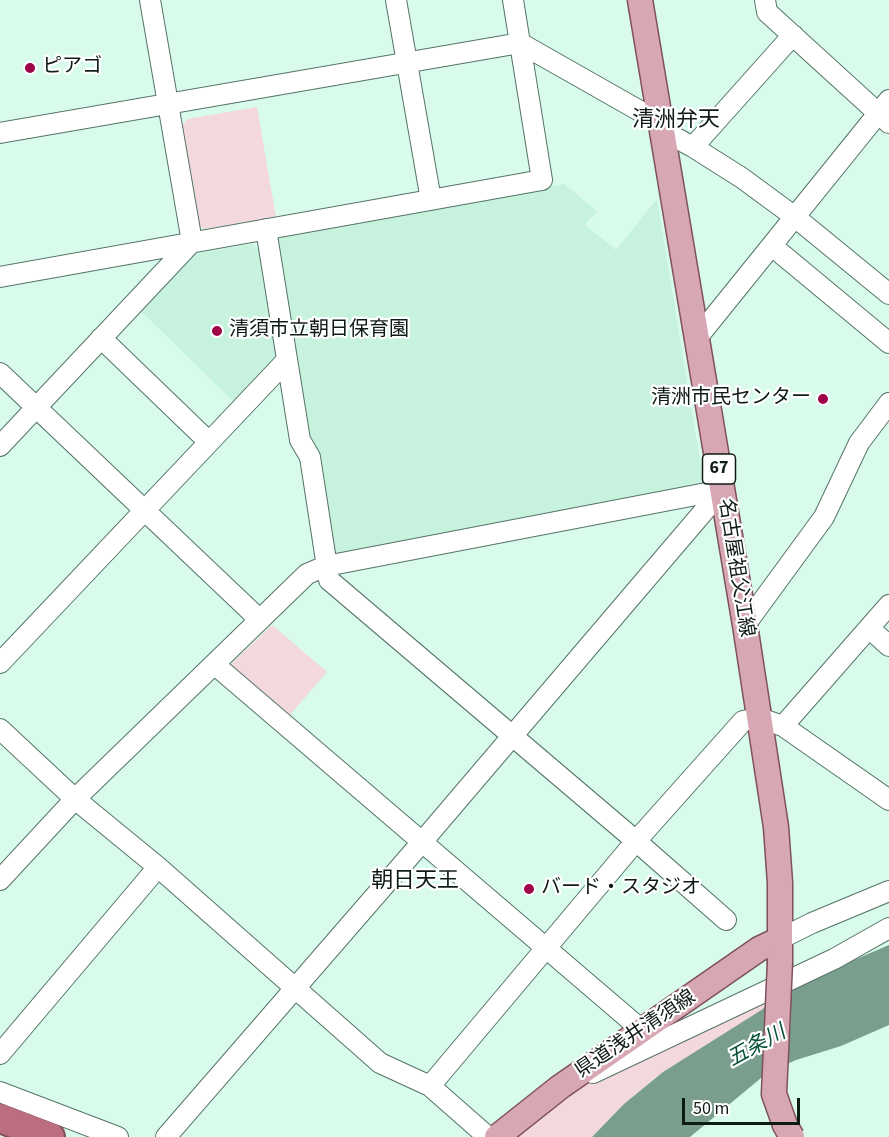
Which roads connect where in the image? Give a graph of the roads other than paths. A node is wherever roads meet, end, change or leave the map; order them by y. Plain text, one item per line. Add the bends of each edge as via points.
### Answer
1 (150, 0) edge
2 (396, 0) edge
3 (513, 0) edge
4 (640, 0) edge
5 (765, 0) edge
6 (793, 35) junction
7 (520, 43) junction
8 (406, 63) junction
9 (168, 104) junction
10 (885, 111) edge
11 (662, 127) junction
12 (0, 133) edge
13 (693, 147) junction
14 (431, 200) junction
15 (795, 217) junction
16 (266, 229) junction
17 (192, 242) junction
18 (772, 246) junction
19 (0, 277) edge
20 (889, 294) edge
21 (101, 338) junction
22 (697, 338) junction
23 (889, 343) edge
24 (287, 360) junction
25 (0, 373) edge
26 (889, 403) edge
27 (36, 408) junction
28 (209, 442) junction
29 (0, 446) edge
30 (722, 490) junction
31 (144, 511) junction
32 (326, 566) junction
33 (889, 605) edge
34 (260, 620) junction
35 (745, 625) junction
36 (869, 628) junction
37 (889, 646) edge
38 (0, 663) edge
39 (214, 664) junction
40 (759, 718) junction
41 (783, 726) junction
42 (0, 729) edge
43 (512, 736) junction
44 (75, 799) junction
45 (889, 800) edge
46 (636, 841) junction
47 (422, 842) junction
48 (158, 867) junction
49 (0, 880) edge
50 (889, 891) edge
51 (726, 920) dead end
52 (889, 928) edge
53 (546, 948) junction
54 (780, 951) junction
55 (295, 988) junction
56 (643, 1031) junction
57 (0, 1054) edge
58 (430, 1086) junction
59 (560, 1087) junction
60 (0, 1092) edge
61 (0, 1118) edge
62 (0, 1133) edge
63 (11, 1137) edge
64 (50, 1137) edge
65 (118, 1137) edge
66 (166, 1137) edge
67 (488, 1137) edge
68 (497, 1137) edge
69 (792, 1137) edge

1 - 9 street
2 - 8 street
3 - 7 street
4 - 11 main road, 名古屋祖父江線 / 67
5 - 6 street via 767,12
6 - 10 street
6 - 13 street
7 - 8 street
7 - 11 street
7 - 14 street via 542,180
8 - 9 street
8 - 14 street
9 - 12 street
9 - 17 street
10 - 15 street
11 - 13 street
11 - 22 main road, 名古屋祖父江線 / 67
13 - 15 street
14 - 16 street
15 - 18 street
15 - 20 street
16 - 17 street
16 - 24 street
17 - 19 street
17 - 21 street
18 - 22 street
18 - 23 street
21 - 27 street
21 - 28 street
22 - 30 main road, 名古屋祖父江線 / 67
24 - 28 street
24 - 32 street via 300,440 310,457
25 - 27 street
26 - 35 street via 859,443 824,517
27 - 29 street
27 - 31 street
28 - 31 street
30 - 32 street
30 - 35 main road, 名古屋祖父江線 / 67
30 - 43 street
31 - 34 street
31 - 38 street
32 - 34 street via 307,574
32 - 43 street via 329,580
33 - 36 street
34 - 39 street
35 - 40 main road, 名古屋祖父江線 / 67
36 - 37 street
36 - 41 street
39 - 44 street
39 - 47 street
40 - 41 street
40 - 46 street via 743,721
40 - 54 main road, 名古屋祖父江線 / 67 via 776,827
41 - 45 street
42 - 44 street
43 - 46 street
43 - 47 street
44 - 48 street
44 - 49 street
46 - 51 street
46 - 53 street
47 - 53 street
47 - 55 street
48 - 55 street
48 - 57 street
50 - 54 street
52 - 59 street via 834,959
53 - 56 street
53 - 58 street
54 - 56 main road, 県道浅井清須線 via 759,949
54 - 69 main road, 名古屋祖父江線 / 67, bridge via 774,1094
55 - 58 street via 380,1063
55 - 66 street
56 - 59 main road, 県道浅井清須線
58 - 67 street
59 - 68 main road, 県道浅井清須線
60 - 65 street
61 - 64 highway
62 - 63 highway

